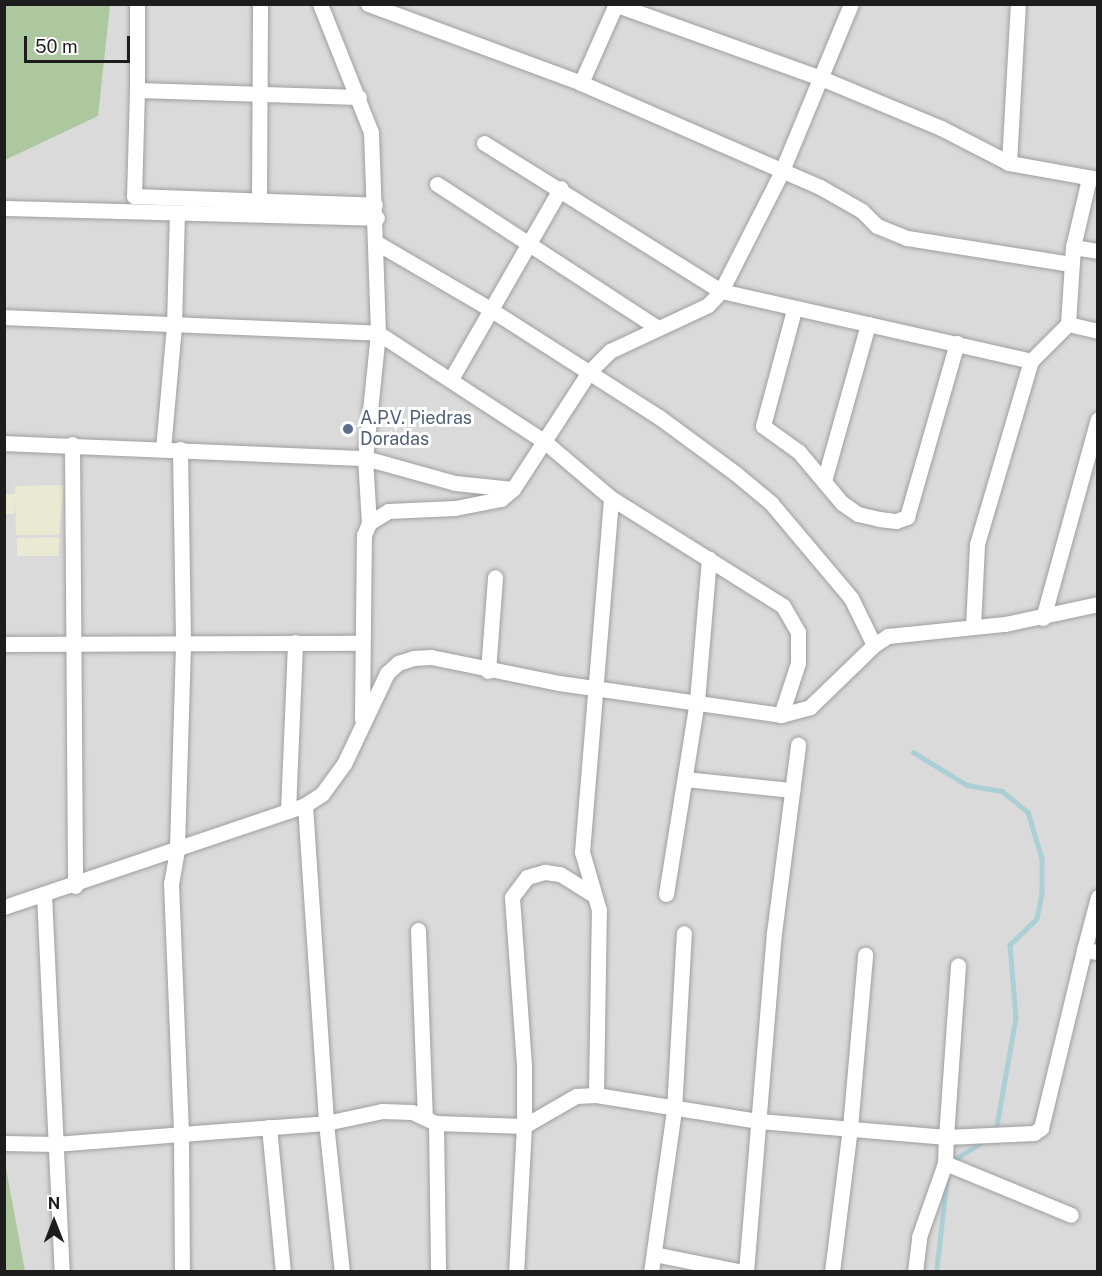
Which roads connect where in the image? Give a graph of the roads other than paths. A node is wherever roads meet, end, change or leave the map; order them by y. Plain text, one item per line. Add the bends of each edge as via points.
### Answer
1 (137, 4) edge
2 (260, 4) edge
3 (320, 4) edge
4 (368, 4) edge
5 (851, 4) edge
6 (1018, 4) edge
7 (615, 5) edge
8 (821, 78) junction
9 (581, 83) junction
10 (137, 90) junction
11 (258, 97) junction
12 (359, 97) junction
13 (484, 143) dead end
14 (1009, 163) junction
15 (781, 173) junction
16 (1093, 178) edge
17 (437, 184) dead end
18 (561, 188) junction
19 (259, 202) junction
20 (4, 208) edge
21 (376, 212) junction
22 (177, 213) junction
23 (377, 243) junction
24 (531, 244) junction
25 (1073, 247) junction
26 (1098, 251) edge
27 (1071, 264) junction
28 (721, 291) junction
29 (490, 309) junction
30 (794, 310) junction
31 (4, 317) edge
32 (868, 324) junction
33 (1068, 324) junction
34 (174, 326) junction
35 (655, 326) junction
36 (1098, 331) edge
37 (378, 333) junction
38 (957, 343) junction
39 (1031, 360) junction
40 (589, 372) junction
41 (451, 379) junction
42 (1098, 419) edge
43 (545, 442) junction
44 (4, 443) edge
45 (72, 444) junction
46 (163, 449) junction
47 (180, 449) junction
48 (365, 458) junction
49 (824, 481) junction
50 (513, 489) junction
51 (611, 498) junction
52 (369, 523) junction
53 (709, 559) junction
54 (495, 577) dead end
55 (1098, 604) edge
56 (1044, 618) junction
57 (973, 627) junction
58 (295, 642) junction
59 (362, 643) junction
60 (4, 644) edge
61 (183, 645) junction
62 (874, 645) junction
63 (75, 646) junction
64 (488, 671) junction
65 (595, 688) junction
66 (697, 701) junction
67 (781, 714) junction
68 (362, 722) junction
69 (798, 746) dead end
70 (684, 779) junction
71 (792, 790) junction
72 (305, 805) junction
73 (288, 811) junction
74 (177, 850) junction
75 (75, 886) junction
76 (666, 894) dead end
77 (44, 895) junction
78 (594, 895) junction
79 (1098, 897) edge
80 (4, 908) edge
81 (417, 930) dead end
82 (684, 933) dead end
83 (1091, 951) edge
84 (865, 956) dead end
85 (958, 965) dead end
86 (596, 1095) junction
87 (674, 1110) junction
88 (431, 1120) junction
89 (759, 1121) junction
90 (326, 1123) junction
91 (524, 1126) junction
92 (269, 1127) junction
93 (850, 1128) junction
94 (181, 1134) junction
95 (946, 1137) junction
96 (4, 1143) edge
97 (55, 1144) junction
98 (945, 1163) junction
99 (1071, 1215) dead end
100 (654, 1254) junction
101 (62, 1272) edge
102 (182, 1272) edge
103 (283, 1272) edge
104 (342, 1272) edge
105 (438, 1272) edge
106 (516, 1272) edge
107 (651, 1272) edge
108 (744, 1272) edge
109 (832, 1272) edge
110 (915, 1272) edge

1 - 10 street
2 - 11 street
3 - 12 street
4 - 9 street
5 - 8 street
6 - 14 street
7 - 8 street
7 - 9 street
8 - 14 street via 941,128
8 - 15 street
9 - 15 street
10 - 11 street
10 - 19 street via 134,196
11 - 12 street
11 - 19 street
12 - 21 street via 371,132
13 - 18 street
14 - 16 street
15 - 27 street via 820,187 862,211 877,226 907,238
15 - 28 street
16 - 25 street
17 - 24 street
18 - 24 street
18 - 28 street via 668,262
19 - 21 street
20 - 22 street
21 - 22 street
21 - 23 street
22 - 34 street
23 - 29 street
23 - 37 street
24 - 29 street
24 - 35 street
25 - 26 street
25 - 27 street
27 - 33 street
28 - 30 street
28 - 35 street via 708,305
29 - 40 street
29 - 41 street
30 - 32 street
30 - 49 street via 763,426 799,452
31 - 34 street
32 - 38 street
32 - 49 street
33 - 36 street
33 - 39 street
34 - 37 street
34 - 46 street
35 - 40 street via 610,351
37 - 41 street
37 - 48 street
38 - 39 street
38 - 49 street via 907,517 896,521 858,514 842,503
39 - 57 street via 977,544
40 - 43 street
40 - 62 street via 659,417 771,503 851,597
41 - 43 street
42 - 56 street
43 - 50 street
43 - 51 street
44 - 45 street
45 - 46 street
45 - 63 street
46 - 47 street
47 - 48 street
47 - 61 street
48 - 50 street via 455,483
48 - 52 street
50 - 52 street via 492,502 388,512
51 - 53 street
51 - 65 street
52 - 59 street via 364,535
53 - 66 street
53 - 67 street via 783,606 798,632 798,663
54 - 64 street
55 - 56 street
56 - 57 street
57 - 62 street via 888,636
58 - 59 street
58 - 61 street
58 - 73 street
59 - 68 street
60 - 63 street
61 - 63 street
61 - 74 street
62 - 67 street via 810,707
63 - 75 street
64 - 65 street
64 - 68 street via 431,657 398,663 387,674
65 - 66 street
65 - 78 street via 582,852
66 - 67 street
66 - 70 street
68 - 72 street via 344,764 322,794
69 - 71 street
70 - 71 street
70 - 76 street
71 - 89 street via 774,933
72 - 73 street
72 - 90 street
73 - 74 street
74 - 75 street
74 - 94 street via 171,883
75 - 77 street
77 - 80 street
77 - 97 street
78 - 86 street via 599,910
78 - 91 street via 560,874 545,872 516,886 512,897 524,1065
79 - 83 street
81 - 88 street
82 - 87 street
83 - 95 street via 1041,1128 1034,1133
84 - 93 street
85 - 95 street
86 - 87 street
86 - 91 street via 576,1096
87 - 89 street
87 - 100 street
88 - 90 street via 412,1112 382,1111
88 - 91 street
88 - 105 street
89 - 93 street
89 - 108 street
90 - 92 street
90 - 104 street
91 - 106 street
92 - 94 street
92 - 103 street
93 - 95 street
93 - 109 street
94 - 97 street
94 - 102 street
95 - 98 street
96 - 97 street
97 - 101 street
98 - 99 street
98 - 110 street via 919,1237
100 - 107 street
100 - 108 street

